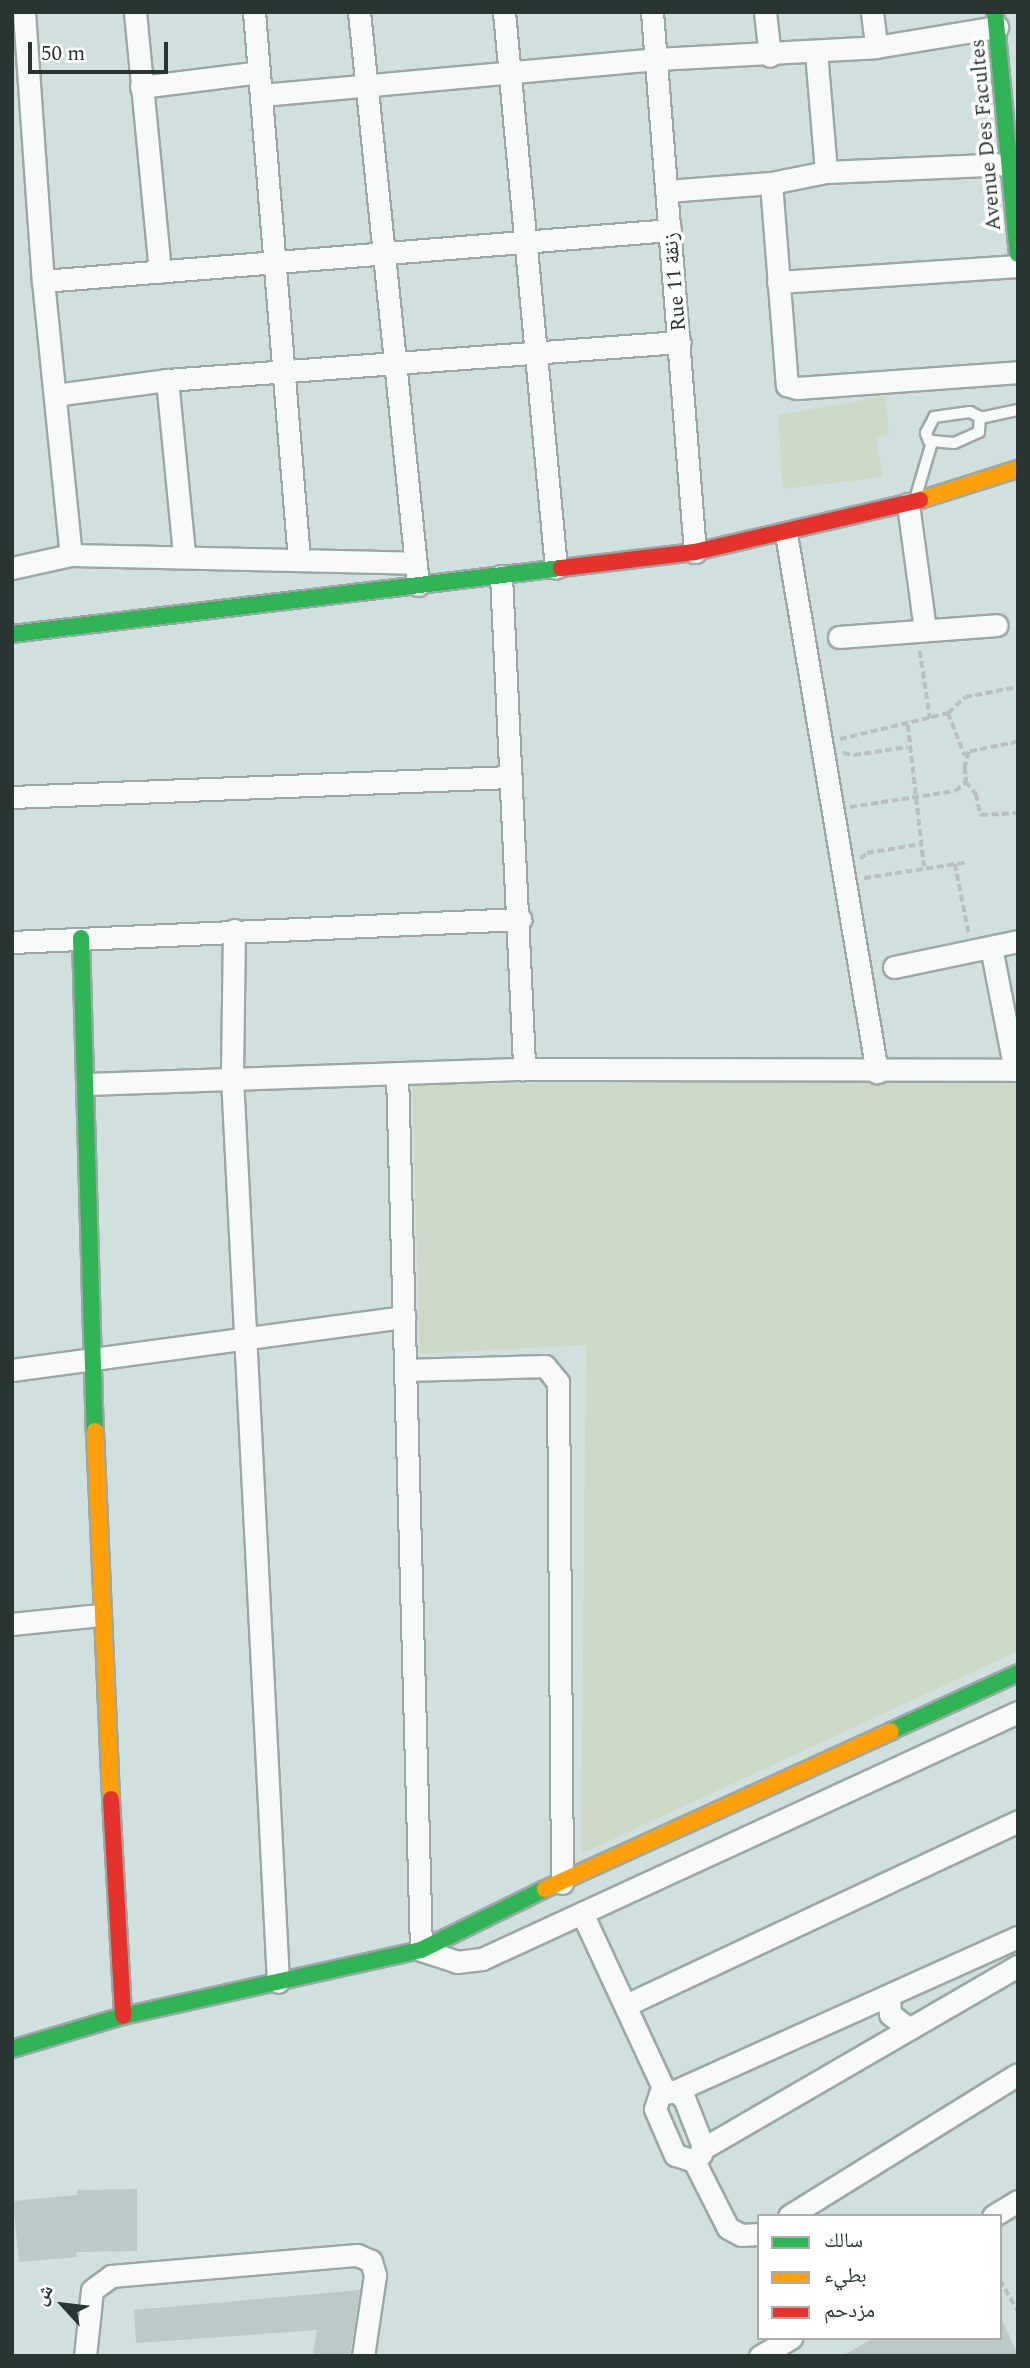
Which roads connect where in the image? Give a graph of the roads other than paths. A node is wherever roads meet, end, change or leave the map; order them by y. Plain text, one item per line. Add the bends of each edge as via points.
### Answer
1 (24, 12) edge
2 (135, 12) edge
3 (254, 12) edge
4 (359, 12) edge
5 (504, 12) edge
6 (652, 12) edge
7 (765, 12) edge
8 (872, 12) edge
9 (996, 19) edge
10 (1018, 21) edge
11 (876, 47) junction
12 (816, 52) junction
13 (770, 56) junction
14 (656, 59) junction
15 (259, 72) junction
16 (511, 74) junction
17 (368, 86) junction
18 (141, 87) junction
19 (21, 92) edge
20 (261, 95) junction
21 (1010, 164) junction
22 (826, 172) junction
23 (771, 183) junction
24 (667, 191) junction
25 (670, 230) junction
26 (525, 241) junction
27 (382, 251) junction
28 (1018, 254) edge
29 (274, 261) junction
30 (1018, 265) edge
31 (160, 272) junction
32 (43, 281) junction
33 (778, 282) junction
34 (680, 342) junction
35 (536, 350) junction
36 (394, 361) junction
37 (284, 370) junction
38 (1018, 372) edge
39 (167, 380) junction
40 (55, 394) junction
41 (1018, 410) edge
42 (981, 418) junction
43 (932, 442) junction
44 (1018, 469) edge
45 (911, 503) junction
46 (786, 534) junction
47 (695, 552) junction
48 (184, 554) junction
49 (71, 555) junction
50 (299, 559) junction
51 (416, 563) junction
52 (12, 568) edge
53 (556, 568) junction
54 (501, 576) junction
55 (418, 585) junction
56 (997, 625) dead end
57 (921, 631) junction
58 (12, 634) edge
59 (839, 637) dead end
60 (511, 777) junction
61 (12, 797) edge
62 (520, 919) junction
63 (234, 930) junction
64 (81, 938) junction
65 (1018, 941) edge
66 (12, 942) edge
67 (981, 949) junction
68 (894, 967) dead end
69 (524, 1069) junction
70 (1017, 1070) edge
71 (877, 1072) junction
72 (397, 1073) junction
73 (232, 1077) junction
74 (87, 1084) junction
75 (404, 1317) junction
76 (248, 1338) junction
77 (94, 1357) junction
78 (12, 1370) edge
79 (405, 1370) junction
80 (100, 1615) junction
81 (12, 1624) edge
82 (1018, 1674) edge
83 (1018, 1712) edge
84 (1018, 1821) edge
85 (562, 1883) junction
86 (582, 1913) junction
87 (1018, 1937) edge
88 (421, 1950) junction
89 (1018, 1966) edge
90 (923, 1979) junction
91 (278, 1982) junction
92 (889, 1995) junction
93 (626, 2005) junction
94 (936, 2013) junction
95 (123, 2016) junction
96 (909, 2029) junction
97 (12, 2049) edge
98 (1018, 2074) edge
99 (670, 2091) junction
100 (698, 2155) junction
101 (1018, 2201) edge
102 (792, 2214) edge
103 (996, 2214) edge
104 (757, 2234) edge
105 (787, 2340) edge
106 (791, 2340) edge
107 (85, 2356) edge
108 (363, 2356) edge
109 (760, 2356) edge
110 (800, 2356) edge

1 - 19 street
2 - 18 street
3 - 15 street
4 - 17 street
5 - 16 street
6 - 14 street, Rue 11 زنقة
7 - 13 street
8 - 11 street
9 - 10 street
9 - 11 street
9 - 21 street, Avenue Des Facultes
11 - 12 street
12 - 13 street
12 - 22 street
13 - 14 street
14 - 16 street
14 - 24 street, Rue 11 زنقة
15 - 18 street
15 - 20 street
16 - 17 street
16 - 26 street
17 - 20 street
17 - 27 street
18 - 31 street
19 - 32 street
20 - 29 street
21 - 22 street
21 - 28 street, Avenue Des Facultes
22 - 23 street
23 - 24 street
23 - 33 street
24 - 25 street, Rue 11 زنقة
25 - 26 street
25 - 34 street, Rue 11 زنقة
26 - 27 street
26 - 35 street
27 - 29 street
27 - 36 street
29 - 31 street
29 - 37 street
30 - 33 street
31 - 32 street
32 - 40 street
33 - 38 street via 787,385 797,388
34 - 35 street
34 - 47 street, Rue 11 زنقة
35 - 36 street
35 - 53 street
36 - 37 street
36 - 51 street
37 - 39 street
37 - 50 street
39 - 40 street
39 - 48 street
40 - 49 street
41 - 42 lane
42 - 43 lane via 979,432 969,439
42 - 43 lane via 970,412 934,416 926,433
43 - 45 lane
44 - 45 street
45 - 46 street
45 - 57 street
46 - 47 street
46 - 71 street
47 - 53 street
48 - 49 street
48 - 50 street
49 - 52 street
50 - 51 street
51 - 55 street
53 - 54 street
54 - 55 street
54 - 60 street
55 - 58 street
56 - 57 street
57 - 59 street
60 - 61 street
60 - 62 street
62 - 63 street
62 - 69 street
63 - 64 street
63 - 73 street
64 - 66 street
64 - 74 street
65 - 67 street
67 - 68 street
67 - 70 street
69 - 71 street
69 - 72 street
70 - 71 street
72 - 73 street
72 - 75 street
73 - 74 street
73 - 76 street
74 - 77 street
75 - 76 street
75 - 79 street
76 - 77 street
76 - 91 street
77 - 78 street
77 - 80 street
79 - 85 street via 545,1366 558,1382
79 - 88 street
80 - 81 street
80 - 95 street
82 - 85 street
83 - 86 street
84 - 93 street
85 - 88 street via 469,1923
86 - 88 street via 481,1959 457,1962
86 - 93 street
87 - 90 street
88 - 91 street
89 - 94 street
90 - 92 street
90 - 94 street via 940,1994
91 - 95 street
92 - 96 street via 890,2014
92 - 99 street
93 - 99 street
94 - 96 street
95 - 97 street
96 - 100 street
98 - 102 street
99 - 100 street via 684,2098
99 - 100 street via 655,2109 676,2155
100 - 104 street via 728,2228 741,2235
101 - 103 street
105 - 109 street
106 - 110 street
107 - 108 street via 92,2290 111,2276 357,2255 371,2261 375,2275

